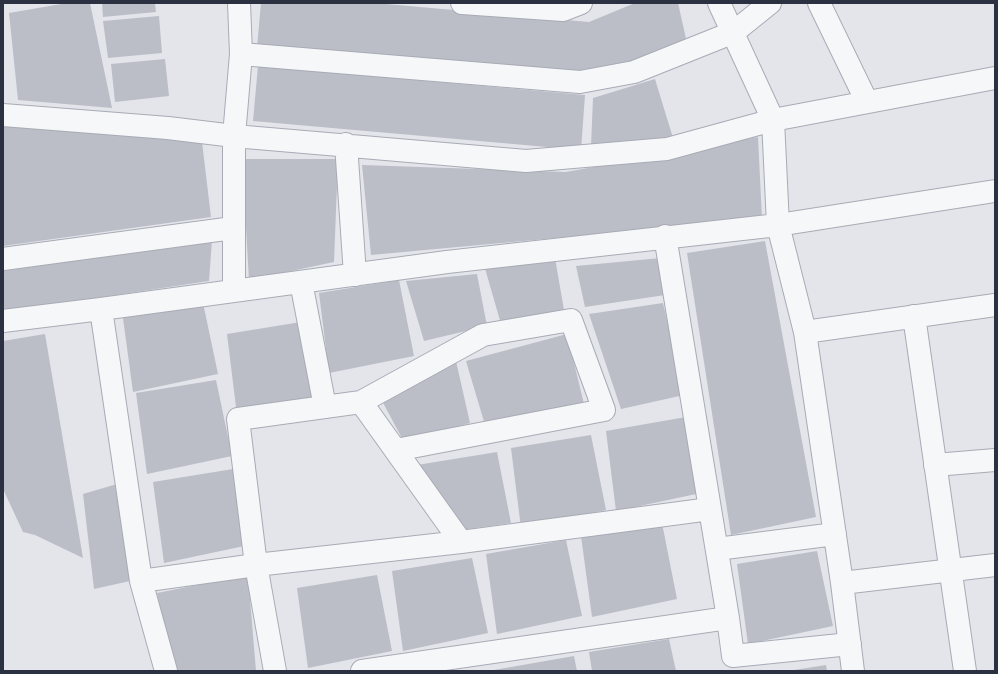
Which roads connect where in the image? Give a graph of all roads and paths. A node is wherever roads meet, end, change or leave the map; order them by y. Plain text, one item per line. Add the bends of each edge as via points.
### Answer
1 (239, 3) edge
2 (462, 3) edge
3 (581, 3) edge
4 (720, 3) edge
5 (770, 3) edge
6 (819, 3) edge
7 (734, 32) junction
8 (241, 54) junction
9 (995, 78) edge
10 (867, 102) junction
11 (3, 115) edge
12 (773, 120) junction
13 (234, 136) junction
14 (346, 144) junction
15 (995, 191) edge
16 (778, 225) junction
17 (234, 228) junction
18 (665, 236) junction
19 (3, 259) edge
20 (355, 275) junction
21 (301, 282) junction
22 (234, 291) junction
23 (995, 305) edge
24 (101, 309) junction
25 (914, 316) junction
26 (3, 321) edge
27 (805, 332) junction
28 (361, 402) junction
29 (325, 407) junction
30 (396, 450) junction
31 (995, 460) edge
32 (935, 465) junction
33 (710, 509) junction
34 (835, 534) junction
35 (461, 542) junction
36 (717, 549) junction
37 (256, 565) junction
38 (995, 565) edge
39 (950, 570) junction
40 (141, 581) junction
41 (842, 583) junction
42 (728, 618) junction
43 (850, 644) junction
44 (733, 663) edge
45 (166, 671) edge
46 (275, 671) edge
47 (362, 671) edge
48 (853, 671) edge
49 (965, 671) edge

1 - 8 street
2 - 3 street via 564,10
4 - 7 street
5 - 7 street
6 - 10 street
7 - 8 street via 634,72 580,82
7 - 12 street
8 - 13 street
9 - 10 street
10 - 12 street
11 - 13 street
12 - 14 street via 667,149 526,161
12 - 16 street
13 - 14 street
13 - 17 street
14 - 20 street
15 - 16 street
16 - 18 street
16 - 27 street
17 - 19 street
17 - 22 street
18 - 20 street
18 - 33 street
20 - 21 street
21 - 22 street
21 - 29 street
22 - 24 street
23 - 25 street
24 - 26 street
24 - 40 street
25 - 27 street
25 - 32 street
27 - 34 street
28 - 29 street
28 - 30 street
28 - 30 street via 483,336 571,320 604,410
29 - 37 street via 238,419
30 - 35 street
31 - 32 street
32 - 39 street
33 - 35 street
33 - 36 street
34 - 36 street
34 - 41 street
35 - 37 street
36 - 42 street
37 - 40 street
37 - 46 street
38 - 39 street
39 - 41 street
39 - 49 street
40 - 45 street
41 - 43 street
42 - 44 street
42 - 47 street
43 - 44 street
43 - 48 street

